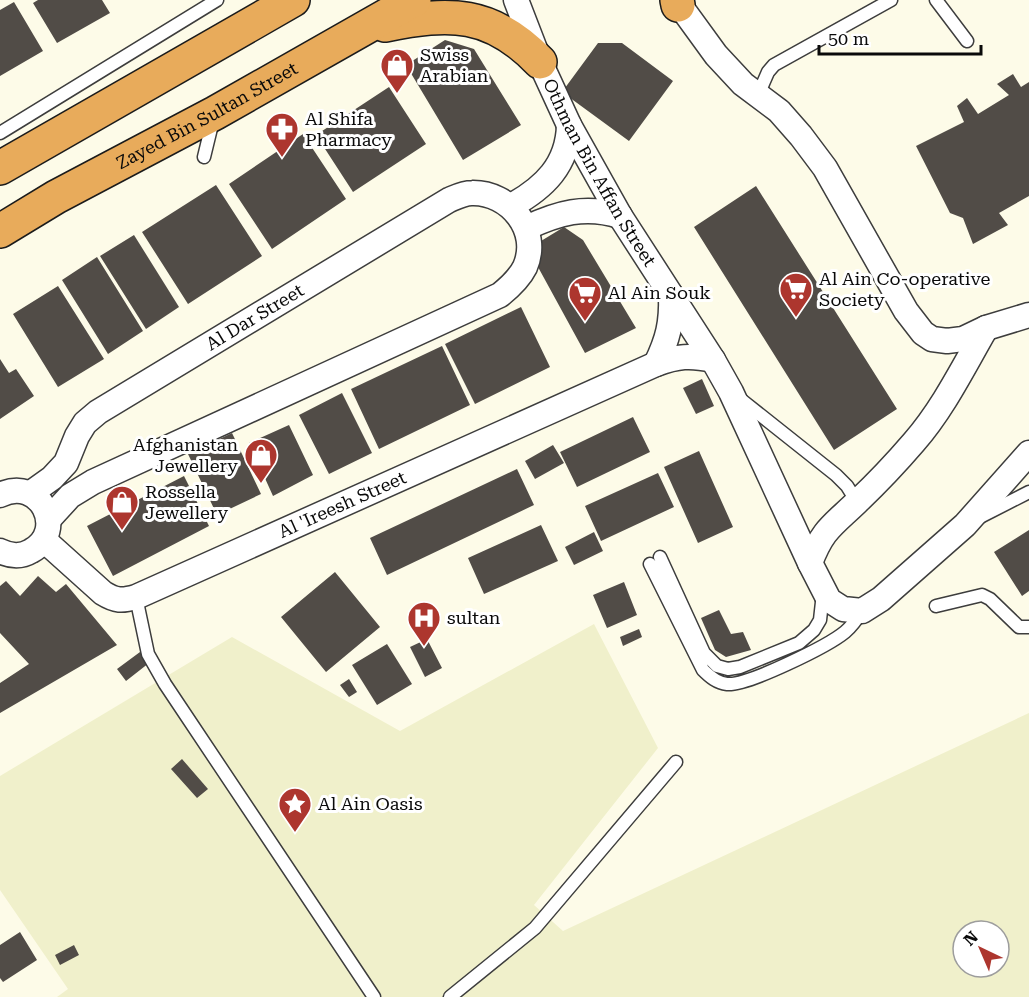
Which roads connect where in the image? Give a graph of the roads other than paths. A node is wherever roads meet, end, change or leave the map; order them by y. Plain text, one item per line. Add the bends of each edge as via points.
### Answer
1 (217, 0) edge
2 (292, 0) edge
3 (380, 0) edge
4 (414, 0) edge
5 (516, 0) edge
6 (891, 0) edge
7 (936, 0) edge
8 (676, 1) edge
9 (359, 30) junction
10 (967, 41) dead end
11 (540, 62) junction
12 (758, 95) junction
13 (215, 113) junction
14 (569, 125) junction
15 (0, 133) edge
16 (204, 157) dead end
17 (0, 168) edge
18 (511, 206) junction
19 (620, 216) junction
20 (526, 228) junction
21 (0, 231) edge
22 (671, 295) junction
23 (1027, 317) edge
24 (986, 328) junction
25 (713, 360) junction
26 (656, 364) junction
27 (731, 392) junction
28 (1029, 453) edge
29 (1029, 492) edge
30 (31, 493) junction
31 (0, 495) edge
32 (856, 502) junction
33 (965, 525) junction
34 (46, 530) junction
35 (6, 556) edge
36 (810, 563) junction
37 (823, 589) junction
38 (136, 597) junction
39 (936, 606) dead end
40 (862, 611) junction
41 (1029, 627) edge
42 (676, 762) dead end
43 (374, 997) edge
44 (450, 997) edge

1 - 15 lane
2 - 17 highway
3 - 9 highway via 368,9
4 - 9 highway, Zayed Bin Sultan Street
5 - 11 street, Othman Bin Affan Street
6 - 12 lane via 774,65
7 - 10 lane
8 - 12 street via 716,55
9 - 11 highway via 441,16 464,18 500,29
9 - 13 highway, Zayed Bin Sultan Street
11 - 14 street, Othman Bin Affan Street
12 - 24 street via 801,136 825,168 906,311 923,333 947,341 963,339
13 - 16 lane
13 - 21 highway, Zayed Bin Sultan Street
14 - 18 street via 562,158 549,179 532,195
14 - 19 street, Othman Bin Affan Street
18 - 20 street
18 - 30 street, Al Dar Street via 492,196 470,193 449,200 98,412 85,423 66,463
19 - 20 street via 578,211 551,216
19 - 22 street, Othman Bin Affan Street
20 - 34 street via 529,247 525,266 515,283 500,295 93,482 70,496
22 - 25 street, Othman Bin Affan Street
22 - 26 street via 672,317
23 - 24 street
24 - 32 street via 916,440
25 - 26 street, Al 'Ireesh Street via 674,357
25 - 27 street, Othman Bin Affan Street
26 - 38 street, Al 'Ireesh Street
27 - 32 lane via 836,475
27 - 36 street, Othman Bin Affan Street
28 - 33 street
29 - 33 lane
30 - 31 street via 19,490
30 - 34 street, Al 'Ireesh Street via 45,509
32 - 36 street via 824,534
33 - 40 street
34 - 35 street via 37,548
34 - 38 street, Al 'Ireesh Street via 103,593 123,601
36 - 37 street, Othman Bin Affan Street
37 - 40 street, Othman Bin Affan Street via 829,600 843,609
37 - 40 lane via 820,620 799,643 728,669 717,666 704,652 655,560 704,670 718,682 742,681 816,651 845,632
38 - 43 lane via 148,654 165,684
39 - 41 lane via 982,595 1019,627
42 - 44 lane via 535,928

